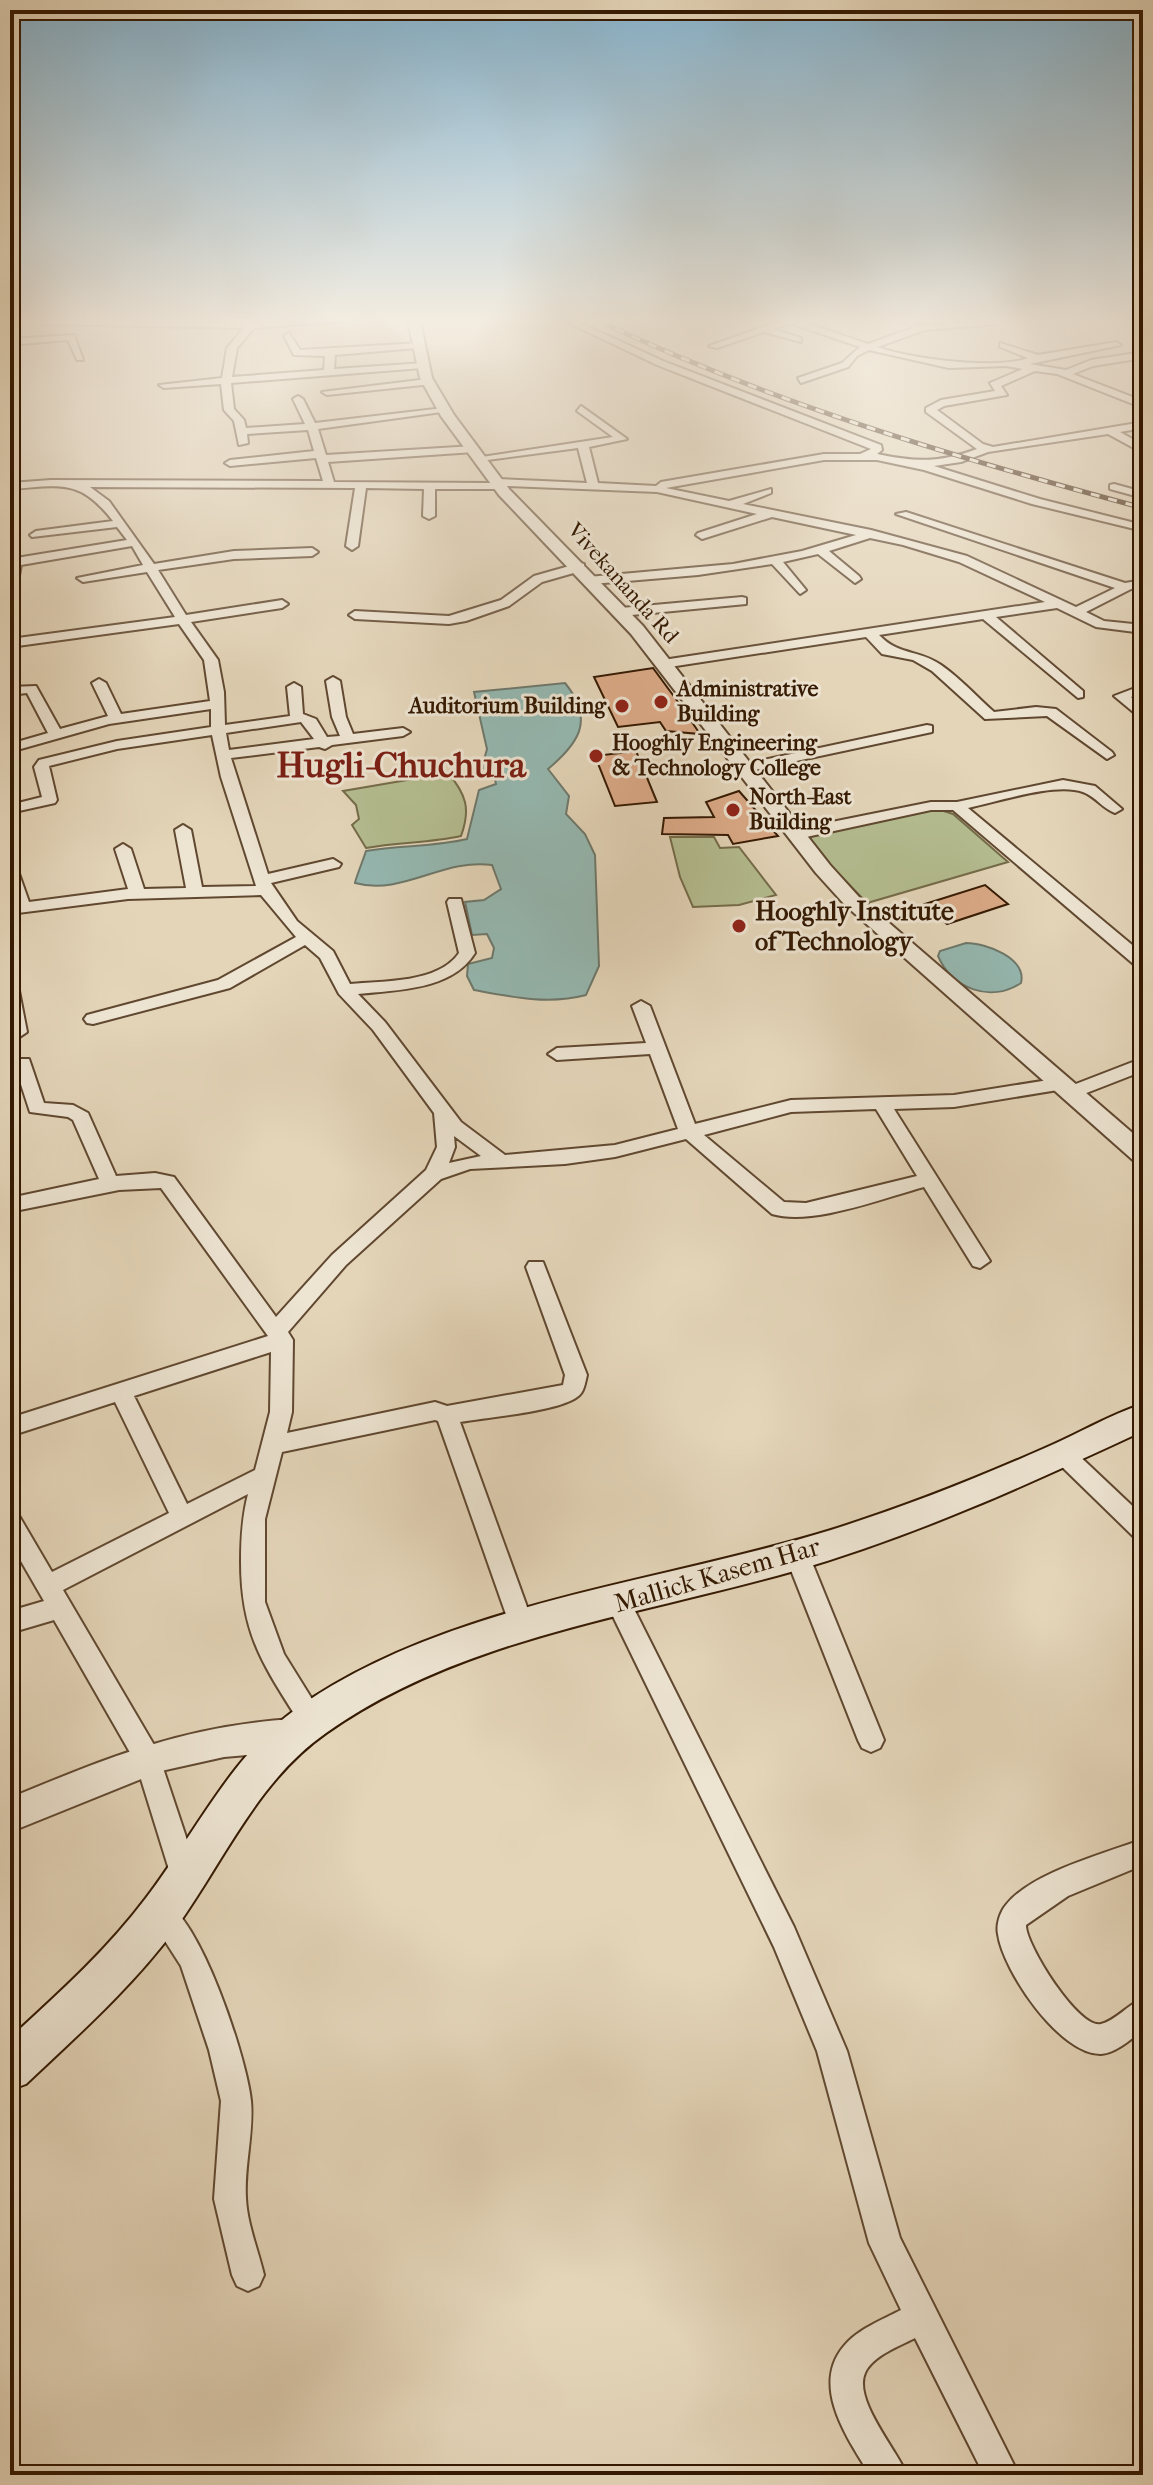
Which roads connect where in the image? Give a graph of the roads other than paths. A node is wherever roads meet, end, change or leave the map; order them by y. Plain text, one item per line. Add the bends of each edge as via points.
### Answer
1 (242, 437) edge
2 (315, 437) edge
3 (464, 437) edge
4 (619, 437) edge
5 (851, 437) edge
6 (968, 437) edge
7 (1070, 437) edge
8 (1121, 437) edge
9 (243, 443) dead end
10 (583, 445) junction
11 (986, 449) junction
12 (1143, 450) edge
13 (477, 454) junction
14 (321, 457) junction
15 (861, 457) junction
16 (230, 463) dead end
17 (919, 465) junction
18 (10, 478) edge
19 (78, 483) junction
20 (498, 484) junction
21 (25, 485) junction
22 (330, 485) junction
23 (361, 485) junction
24 (430, 485) junction
25 (593, 485) junction
26 (10, 486) edge
27 (1114, 487) dead end
28 (645, 488) junction
29 (767, 491) dead end
30 (1143, 495) edge
31 (732, 504) junction
32 (773, 513) junction
33 (902, 514) dead end
34 (429, 516) dead end
35 (120, 523) junction
36 (1143, 528) edge
37 (871, 534) junction
38 (36, 535) dead end
39 (702, 535) dead end
40 (135, 542) junction
41 (352, 546) dead end
42 (821, 550) junction
43 (312, 552) dead end
44 (774, 559) junction
45 (13, 563) edge
46 (151, 567) junction
47 (586, 573) junction
48 (83, 578) dead end
49 (855, 579) dead end
50 (1143, 584) edge
51 (1125, 587) junction
52 (800, 590) dead end
53 (10, 592) edge
54 (742, 601) dead end
55 (282, 604) dead end
56 (1057, 604) junction
57 (621, 612) junction
58 (984, 613) junction
59 (1074, 613) junction
60 (355, 615) dead end
61 (184, 620) junction
62 (1143, 629) edge
63 (869, 632) junction
64 (10, 643) edge
65 (663, 664) junction
66 (333, 681) dead end
67 (99, 683) dead end
68 (294, 687) dead end
69 (1143, 689) edge
70 (10, 691) edge
71 (1078, 694) dead end
72 (218, 704) junction
73 (1143, 716) edge
74 (116, 719) junction
75 (297, 719) junction
76 (927, 729) dead end
77 (218, 730) junction
78 (403, 732) dead end
79 (56, 734) junction
80 (349, 741) junction
81 (325, 745) junction
82 (10, 748) edge
83 (223, 755) junction
84 (1107, 755) dead end
85 (745, 768) junction
86 (957, 806) junction
87 (10, 809) edge
88 (1115, 809) dead end
89 (183, 830) dead end
90 (797, 834) junction
91 (123, 849) dead end
92 (333, 864) dead end
93 (10, 871) edge
94 (264, 885) junction
95 (195, 892) junction
96 (138, 894) junction
97 (455, 902) dead end
98 (16, 908) edge
99 (307, 937) junction
100 (1143, 963) edge
101 (345, 990) junction
102 (10, 991) edge
103 (641, 1006) dead end
104 (93, 1019) dead end
105 (18, 1032) dead end
106 (657, 1048) junction
107 (557, 1054) dead end
108 (23, 1063) dead end
109 (1143, 1064) edge
110 (1066, 1089) junction
111 (882, 1105) junction
112 (442, 1110) junction
113 (688, 1131) junction
114 (1143, 1155) edge
115 (501, 1161) junction
116 (434, 1174) junction
117 (927, 1180) junction
118 (111, 1186) junction
119 (10, 1205) edge
120 (980, 1261) dead end
121 (536, 1267) dead end
122 (279, 1336) junction
123 (121, 1392) junction
124 (447, 1415) junction
125 (1143, 1417) edge
126 (10, 1427) edge
127 (275, 1444) junction
128 (1064, 1455) junction
129 (261, 1477) junction
130 (183, 1519) junction
131 (10, 1521) edge
132 (1143, 1531) edge
133 (797, 1555) junction
134 (54, 1596) junction
135 (618, 1602) junction
136 (10, 1622) edge
137 (523, 1629) junction
138 (302, 1728) junction
139 (871, 1740) dead end
140 (148, 1759) junction
141 (10, 1815) edge
142 (1143, 1852) edge
143 (185, 1876) junction
144 (161, 1913) junction
145 (1143, 2013) edge
146 (10, 2068) edge
147 (248, 2275) dead end
148 (920, 2317) junction
149 (890, 2475) edge
150 (1002, 2475) edge

1 - 9 street
2 - 14 street
3 - 13 street, Vivekananda Rd
4 - 10 street
5 - 15 street via 877,447
6 - 11 street
7 - 11 street
8 - 12 street
10 - 13 street
10 - 25 street
11 - 17 street
13 - 14 street
13 - 20 street, Vivekananda Rd
14 - 16 street
14 - 22 street
15 - 17 street
15 - 28 street via 760,466
17 - 36 street
18 - 21 street
19 - 21 street
19 - 22 street
19 - 35 street via 105,503
20 - 24 street
20 - 25 street
20 - 47 street, Vivekananda Rd
21 - 26 street
22 - 23 street
23 - 24 street
23 - 41 street
24 - 34 street
25 - 28 street
27 - 30 street
28 - 31 street
29 - 31 street
31 - 32 street
32 - 37 street
32 - 39 street
33 - 51 street
35 - 38 street
35 - 40 street
37 - 42 street
37 - 56 street via 963,559
40 - 45 street
40 - 46 street
42 - 44 street
42 - 49 street
43 - 46 street via 247,554
44 - 47 street via 690,574
44 - 52 street
45 - 53 street
46 - 48 street
46 - 61 street
47 - 57 street, Vivekananda Rd
47 - 60 street via 538,579 505,603 466,617
50 - 51 street
51 - 59 street
54 - 57 street
55 - 61 street
56 - 58 street
56 - 59 street
57 - 65 street, Vivekananda Rd
58 - 63 street
58 - 71 street
59 - 62 street via 1101,624
61 - 64 street
61 - 72 street via 211,660
63 - 65 street
63 - 84 street via 887,651 937,668 990,716 1051,712
65 - 85 street, Vivekananda Rd
66 - 80 street
67 - 74 street
68 - 75 street
69 - 73 street via 1121,696
70 - 79 street via 31,689
72 - 74 street
72 - 77 street
74 - 79 street
75 - 77 street
75 - 81 street via 311,722
76 - 85 street
77 - 83 street
77 - 87 street via 50,760 41,767 50,800
78 - 80 street
79 - 82 street
80 - 81 street
81 - 83 street
83 - 94 street
85 - 90 street, Vivekananda Rd
86 - 88 street via 1063,784 1090,789
86 - 90 street via 931,806
86 - 100 street
89 - 95 street
90 - 110 street, Vivekananda Rd via 852,901
91 - 96 street
92 - 94 street
93 - 98 street
94 - 95 street
94 - 99 street via 282,914
95 - 96 street
96 - 98 street
97 - 101 street via 467,953 456,968 427,978
99 - 101 street via 327,955
99 - 104 street via 224,984
101 - 112 street
102 - 105 street
103 - 106 street
106 - 107 street
106 - 113 street
108 - 118 street via 37,1108 73,1111 81,1117
109 - 110 street
110 - 111 street
110 - 114 street, Vivekananda Rd
111 - 113 street via 791,1106
111 - 117 street
112 - 115 street via 466,1137
112 - 116 street via 446,1147
113 - 115 street via 615,1151
113 - 117 street via 767,1201 792,1212
115 - 116 street via 469,1163
116 - 122 street via 339,1260
117 - 120 street
118 - 119 street
118 - 122 street via 155,1179 172,1185
121 - 124 street via 575,1384 557,1397
122 - 123 street
122 - 127 street via 281,1412
123 - 126 street
123 - 130 street
124 - 127 street via 435,1411
124 - 137 street
125 - 128 main road, Mallick Kasem Har
127 - 129 street
128 - 132 street
128 - 133 main road, Mallick Kasem Har
129 - 130 street
129 - 138 street via 253,1519 253,1602
130 - 134 street
131 - 134 street
133 - 135 main road, Mallick Kasem Har
133 - 139 street
134 - 136 street
134 - 140 street
135 - 137 main road, Mallick Kasem Har
135 - 148 street via 784,1937 832,2051 885,2243
137 - 138 main road, Mallick Kasem Har via 403,1670
138 - 140 street
138 - 143 main road via 229,1809
140 - 141 street
140 - 143 street
142 - 145 street via 1048,1892 1016,1916 1011,1928 1037,1979 1084,2036 1105,2039
143 - 144 main road
144 - 146 main road via 101,1984
144 - 147 street via 192,1958 224,2050 236,2101 230,2199
148 - 149 street via 855,2357 845,2378 847,2400
148 - 150 street

